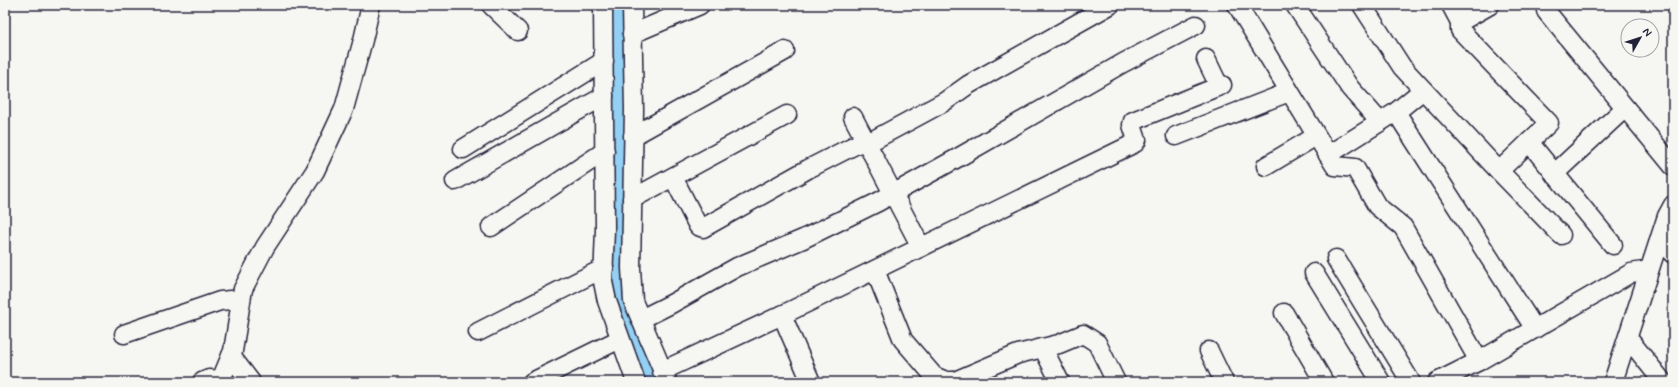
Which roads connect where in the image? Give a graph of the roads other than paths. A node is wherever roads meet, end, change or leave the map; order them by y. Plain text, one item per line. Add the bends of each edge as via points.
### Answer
1 (372, 5) edge
2 (491, 5) edge
3 (603, 5) edge
4 (632, 5) edge
5 (700, 5) edge
6 (1110, 5) edge
7 (1237, 5) edge
8 (1295, 5) edge
9 (1362, 5) edge
10 (1450, 5) edge
11 (1490, 5) edge
12 (1546, 11) dead end
13 (1460, 22) junction
14 (1196, 25) dead end
15 (518, 32) dead end
16 (632, 34) junction
17 (785, 51) dead end
18 (1206, 59) dead end
19 (604, 61) junction
20 (1423, 90) junction
21 (1289, 92) junction
22 (604, 96) junction
23 (1625, 108) junction
24 (1396, 112) junction
25 (787, 115) dead end
26 (853, 117) dead end
27 (1380, 122) junction
28 (633, 136) junction
29 (1176, 136) dead end
30 (1316, 136) junction
31 (866, 142) junction
32 (1529, 142) junction
33 (463, 149) dead end
34 (605, 151) junction
35 (1328, 155) junction
36 (1266, 166) dead end
37 (1673, 166) edge
38 (1499, 171) junction
39 (1554, 174) junction
40 (673, 177) junction
41 (455, 181) dead end
42 (893, 194) junction
43 (632, 199) junction
44 (1673, 205) edge
45 (491, 227) dead end
46 (1561, 235) dead end
47 (1659, 240) junction
48 (1614, 245) dead end
49 (921, 247) junction
50 (1673, 254) edge
51 (1336, 259) dead end
52 (604, 268) junction
53 (874, 270) junction
54 (1649, 270) junction
55 (1314, 273) dead end
56 (241, 299) junction
57 (1284, 313) dead end
58 (782, 315) junction
59 (641, 319) junction
60 (1535, 329) junction
61 (478, 332) dead end
62 (124, 334) dead end
63 (1628, 338) junction
64 (620, 339) junction
65 (1043, 348) junction
66 (1209, 351) dead end
67 (231, 356) junction
68 (1479, 361) junction
69 (664, 376) edge
70 (1447, 380) edge
71 (220, 381) edge
72 (202, 382) edge
73 (251, 382) edge
74 (532, 382) edge
75 (636, 382) edge
76 (811, 382) edge
77 (1060, 382) edge
78 (1116, 382) edge
79 (1224, 382) edge
80 (1324, 382) edge
81 (1381, 382) edge
82 (1411, 382) edge
83 (1613, 382) edge
84 (1663, 382) edge

1 - 56 street via 344,109 315,171 264,247 243,289
2 - 15 street
3 - 19 street
4 - 16 street
5 - 16 street
6 - 31 street via 1000,66 944,102
7 - 21 street
8 - 27 street via 1350,88
9 - 20 street via 1402,67
10 - 13 street
11 - 13 street
12 - 23 street
13 - 32 street via 1460,30 1550,123
14 - 42 street via 1123,63
16 - 28 street
17 - 28 street
18 - 49 street via 1220,85 1133,121 1137,140 1135,143
19 - 22 street
19 - 33 street
20 - 24 street
20 - 38 street
21 - 29 street
21 - 30 street
22 - 34 street
22 - 41 street
23 - 37 street
23 - 39 street
24 - 27 street
24 - 60 street
25 - 40 street
26 - 31 street
27 - 35 street
28 - 43 street
30 - 35 street
30 - 36 street
31 - 40 street via 808,169 703,228 698,226
31 - 42 street
32 - 38 street
32 - 39 street
34 - 45 street
34 - 52 street
35 - 68 street via 1335,166 1355,168 1377,206 1403,226
38 - 46 street
39 - 48 street
40 - 43 street
42 - 49 street
42 - 59 street via 803,239 737,267
43 - 59 street via 633,301
44 - 47 street via 1666,216
47 - 50 street
47 - 54 street
49 - 53 street
51 - 82 street
52 - 61 street
52 - 64 street via 603,282 607,301
53 - 58 street
53 - 65 street via 903,340 934,376 946,381 955,381 1018,354
54 - 60 street via 1631,273
54 - 63 street
55 - 81 street
56 - 62 street via 220,301
56 - 67 street
57 - 80 street
58 - 69 street
58 - 76 street
59 - 69 street
60 - 68 street
63 - 83 street
63 - 84 street
64 - 74 street
64 - 75 street
65 - 77 street
65 - 78 street via 1083,334 1096,343
66 - 79 street
67 - 71 street
67 - 73 street
68 - 70 street
71 - 72 street via 209,379

